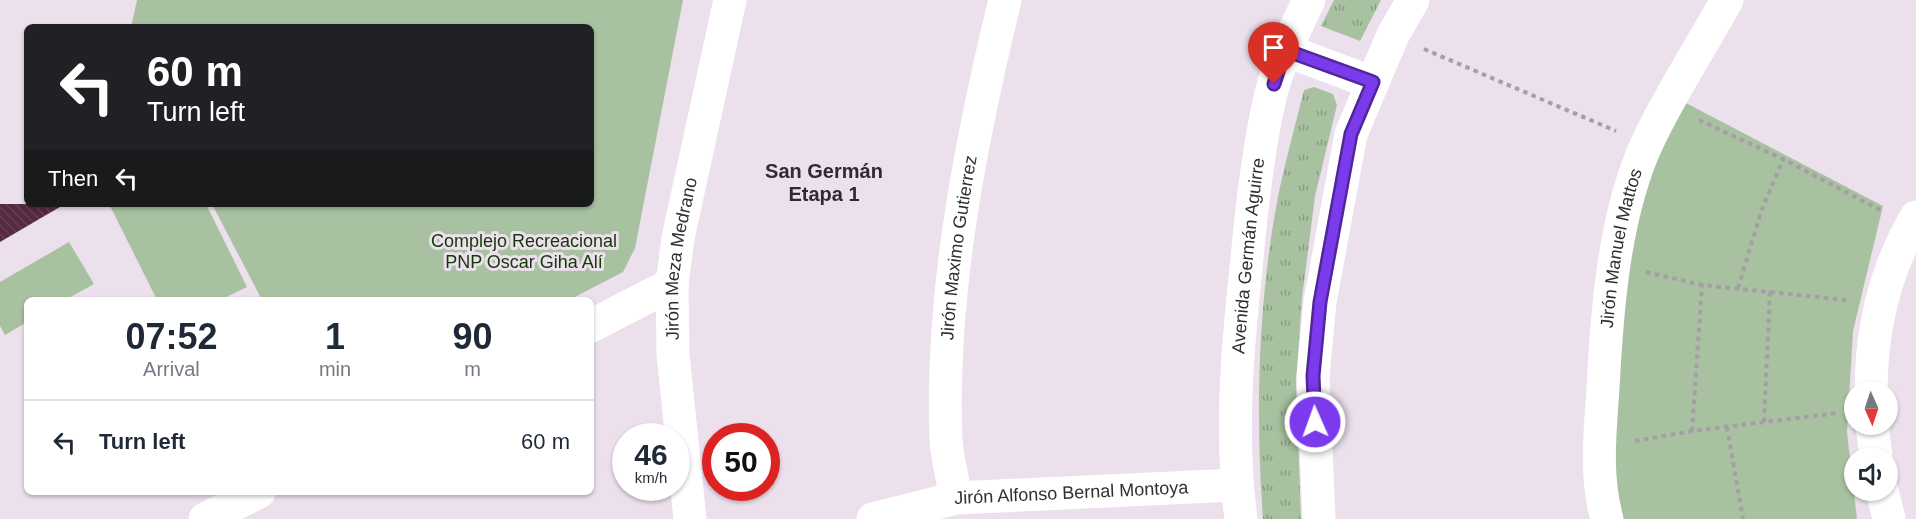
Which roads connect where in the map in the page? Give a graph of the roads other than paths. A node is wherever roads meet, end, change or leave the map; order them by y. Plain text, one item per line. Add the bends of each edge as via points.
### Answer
1 (730, 0) edge
2 (1005, 0) edge
3 (1309, 0) edge
4 (1413, 0) edge
5 (1727, 0) edge
6 (1285, 50) junction
7 (1373, 82) junction
8 (1913, 222) edge
9 (672, 284) junction
10 (594, 324) edge
11 (1872, 381) edge
12 (1236, 485) junction
13 (253, 495) edge
14 (956, 498) junction
15 (1885, 501) edge
16 (204, 519) edge
17 (690, 519) edge
18 (873, 519) edge
19 (1241, 519) edge
20 (1319, 519) edge
21 (1607, 519) edge
22 (1889, 519) edge

1 - 9 street, Jirón Meza Medrano via 678,238
2 - 14 street, Jirón Maximo Gutierrez via 955,268 947,363 946,442
3 - 6 street, Avenida Germán Aguirre
4 - 7 street
5 - 21 street, Jirón Manuel Mattos via 1647,144 1629,199 1607,323 1599,447
6 - 7 street
6 - 12 street, Avenida Germán Aguirre via 1269,101 1253,197 1238,341
7 - 20 street via 1351,134 1320,302 1313,376
8 - 11 street via 1880,302
9 - 10 street
9 - 17 street, Jirón Meza Medrano via 674,354
12 - 14 street, Jirón Alfonso Bernal Montoya
12 - 19 street, Avenida Germán Aguirre
13 - 16 street
14 - 18 street, Jirón Alfonso Bernal Montoya
15 - 22 street

